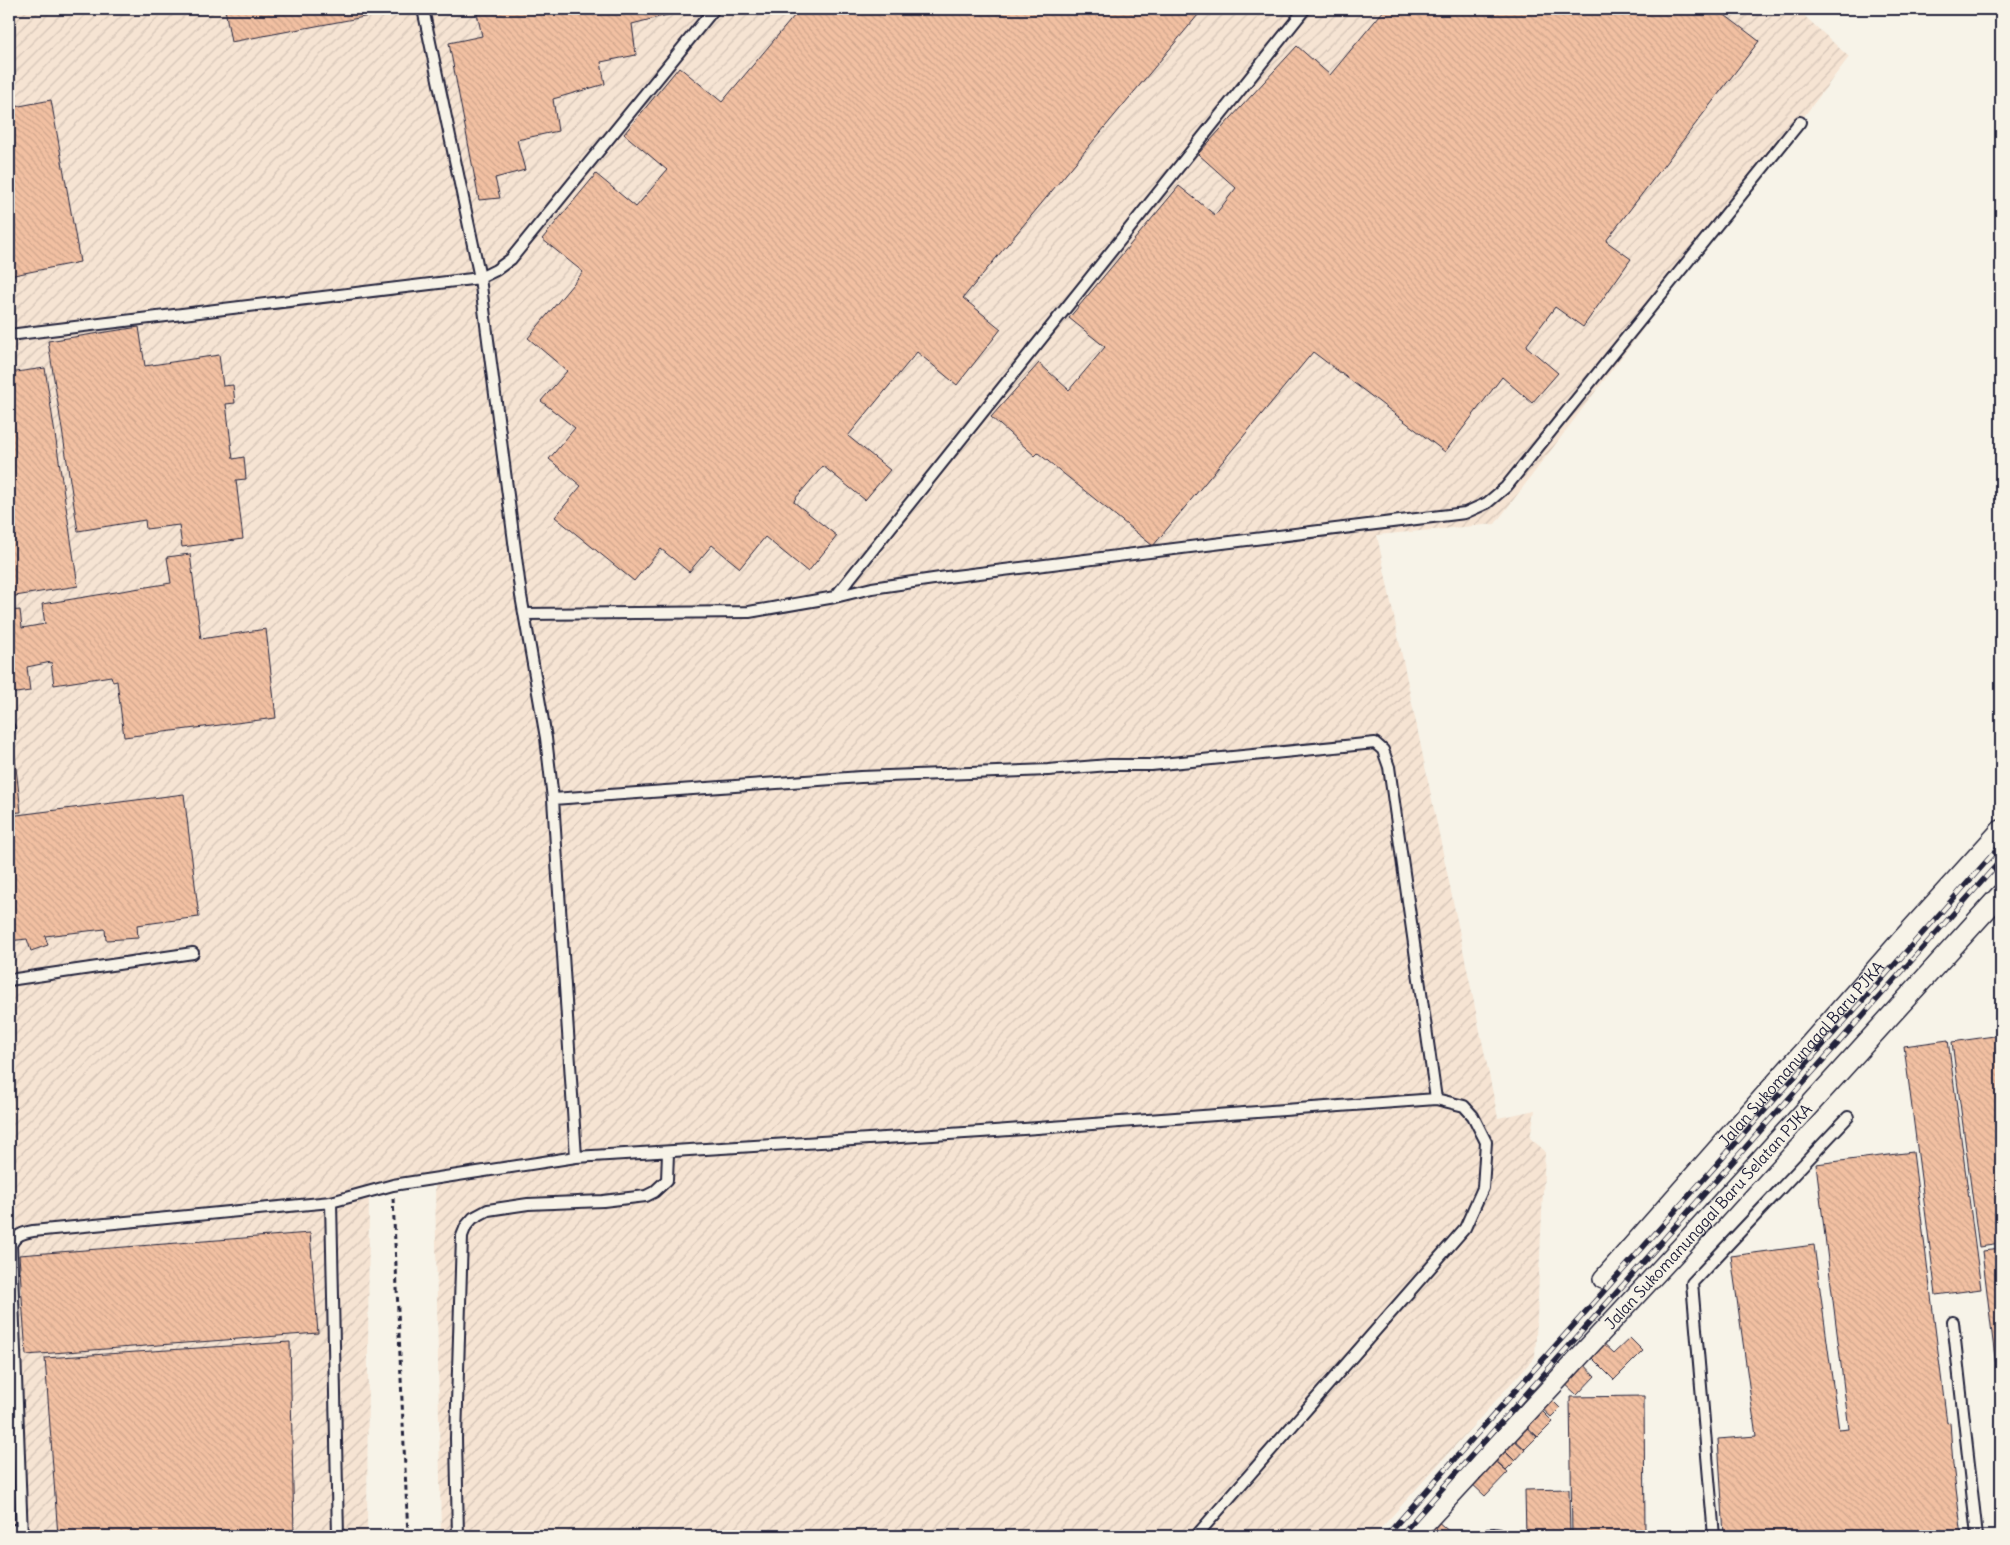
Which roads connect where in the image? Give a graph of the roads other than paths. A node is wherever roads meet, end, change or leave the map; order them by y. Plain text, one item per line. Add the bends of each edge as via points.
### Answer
1 (423, 9) edge
2 (714, 9) edge
3 (1306, 9) edge
4 (1800, 122) dead end
5 (480, 278) junction
6 (9, 335) edge
7 (835, 597) junction
8 (524, 614) junction
9 (552, 799) junction
10 (2001, 830) edge
11 (2001, 894) edge
12 (193, 953) dead end
13 (9, 980) edge
14 (1436, 1099) junction
15 (1848, 1118) dead end
16 (668, 1153) junction
17 (576, 1158) junction
18 (331, 1202) junction
19 (1603, 1279) dead end
20 (1953, 1322) dead end
21 (9, 1531) edge
22 (22, 1532) edge
23 (338, 1536) edge
24 (458, 1536) edge
25 (1196, 1536) edge
26 (1413, 1536) edge
27 (1486, 1536) edge
28 (1504, 1536) edge
29 (1714, 1536) edge
30 (1976, 1536) edge

1 - 5 lane
2 - 5 lane via 511,259
3 - 7 lane
4 - 7 lane via 1506,487 1487,503 1465,513 948,577
5 - 6 lane
5 - 8 lane
7 - 8 lane via 749,612
8 - 9 lane via 546,738
9 - 14 lane via 861,777 1151,765 1375,743 1383,750 1389,767
9 - 17 lane
10 - 19 street, Jalan Sukomanunggal Baru PJKA
11 - 26 street, Jalan Sukomanunggal Baru Selatan PJKA
12 - 13 lane
14 - 16 lane
14 - 25 lane via 1464,1106 1486,1142 1483,1188 1465,1228
15 - 29 lane via 1692,1284
16 - 17 lane
16 - 24 lane via 667,1180 646,1196 488,1210 466,1226 462,1236 456,1438
17 - 18 lane via 392,1185
18 - 22 lane via 33,1231 14,1238 11,1246
18 - 23 lane
20 - 30 lane
21 - 22 lane
27 - 28 lane

